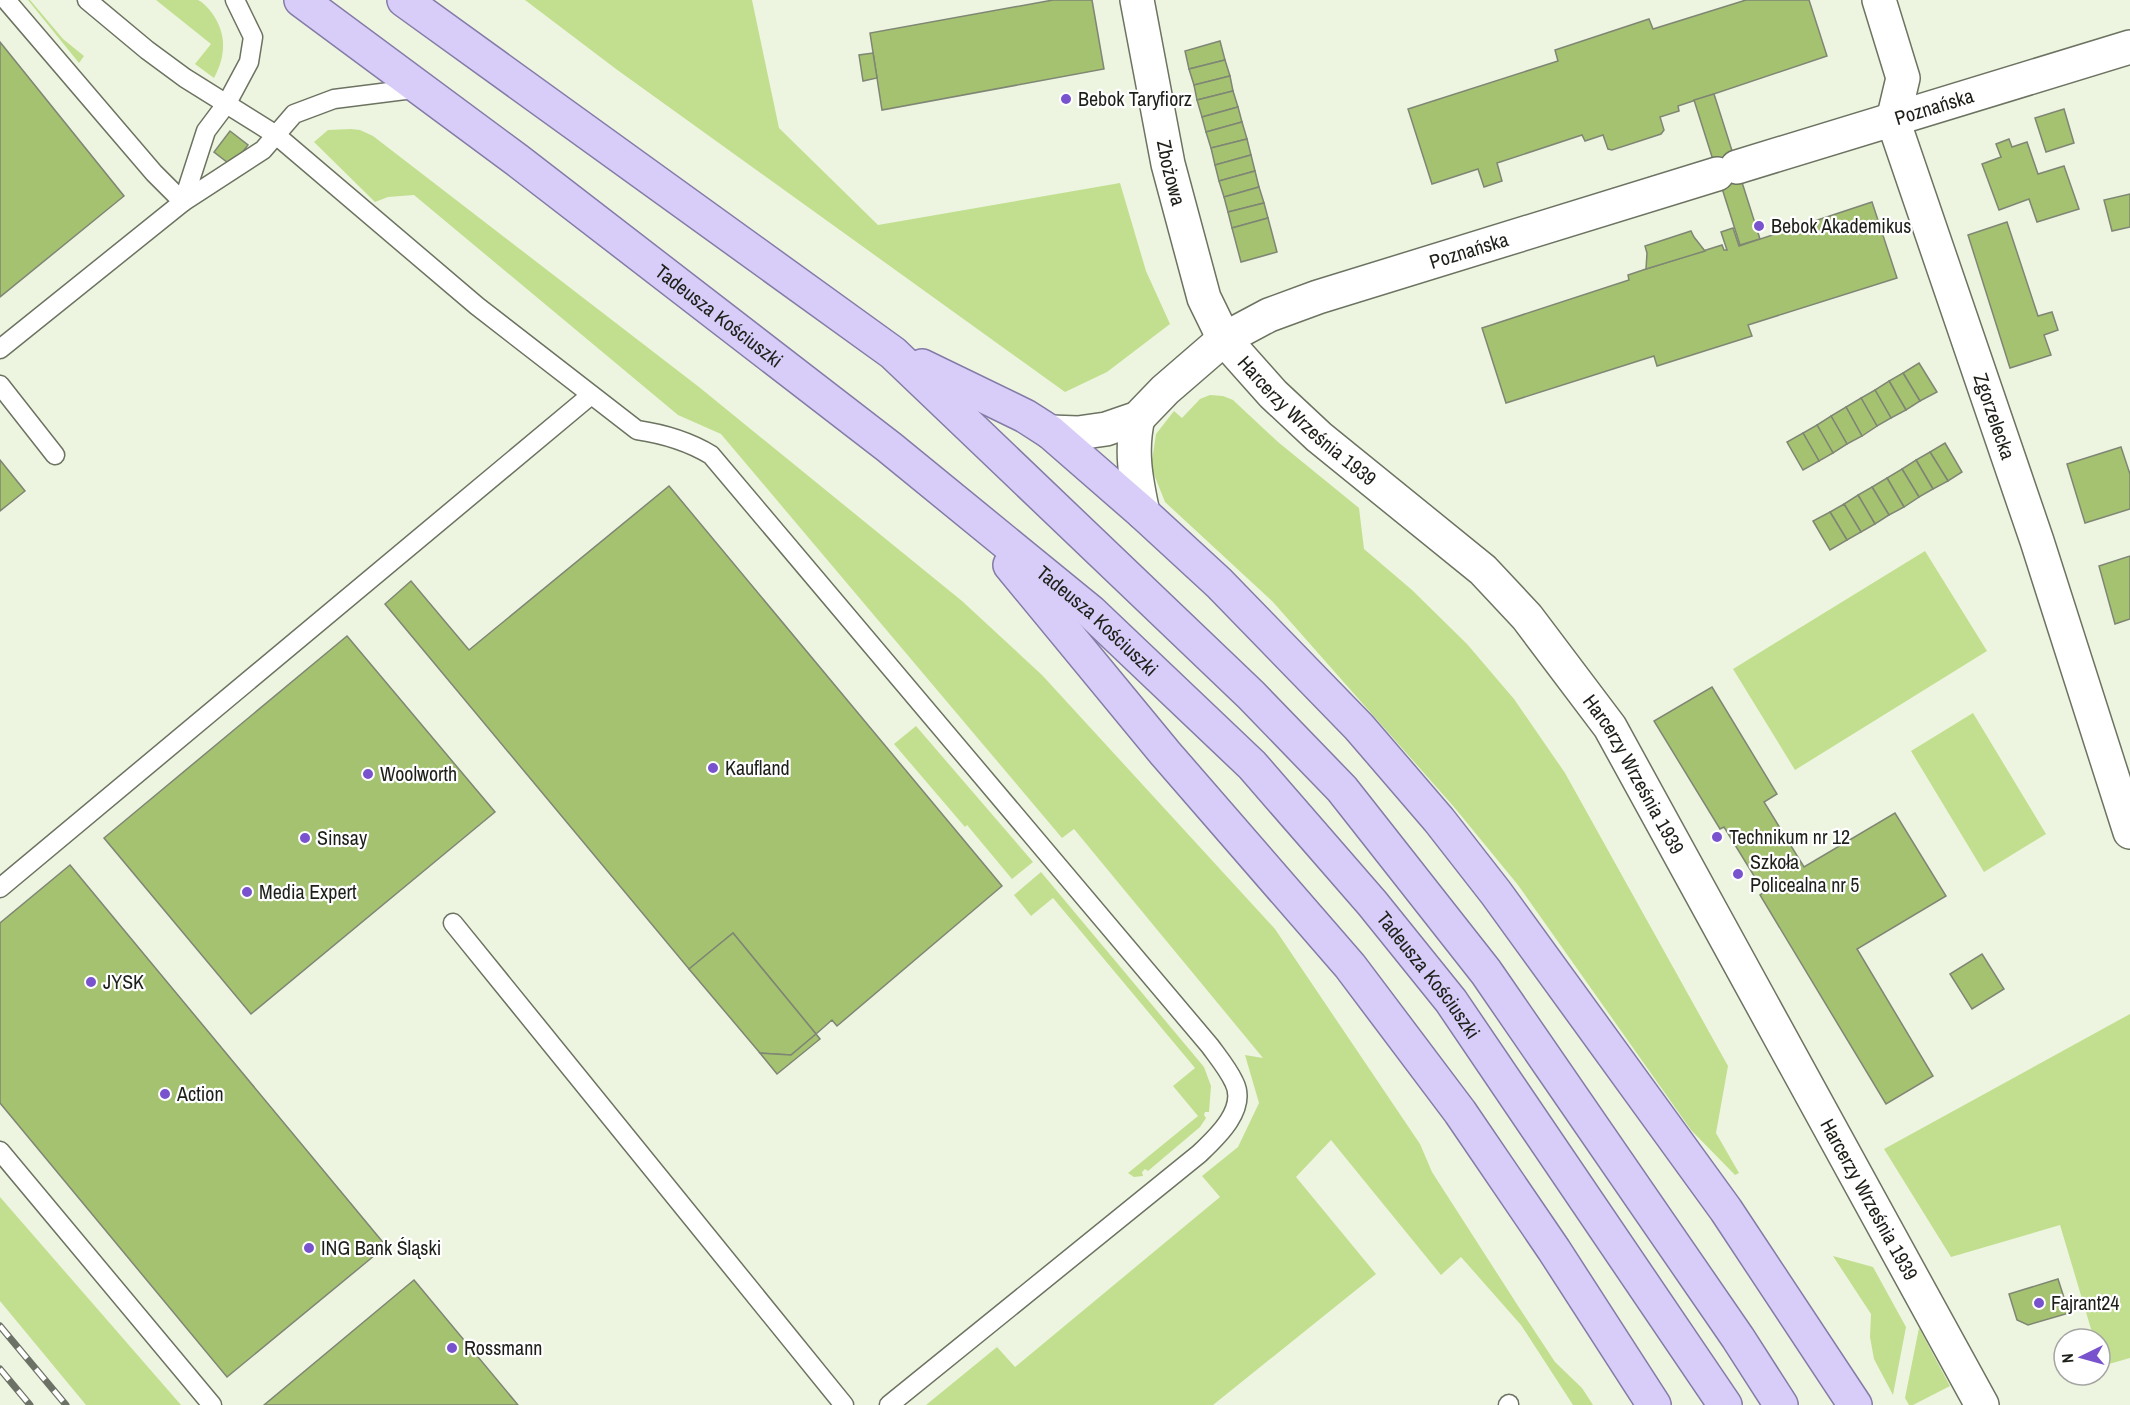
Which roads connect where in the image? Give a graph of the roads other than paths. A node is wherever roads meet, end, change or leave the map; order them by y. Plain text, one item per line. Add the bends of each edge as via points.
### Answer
1 (6, 0) edge
2 (87, 0) edge
3 (235, 0) edge
4 (301, 0) edge
5 (404, 0) edge
6 (1137, 0) edge
7 (1879, 0) edge
8 (2130, 47) edge
9 (421, 88) junction
10 (227, 103) junction
11 (1893, 120) junction
12 (276, 135) junction
13 (183, 202) junction
14 (1224, 339) junction
15 (0, 349) edge
16 (893, 352) junction
17 (0, 385) edge
18 (591, 395) junction
19 (1138, 418) junction
20 (1050, 432) junction
21 (55, 455) dead end
22 (964, 510) junction
23 (1143, 513) junction
24 (2130, 832) edge
25 (0, 888) edge
26 (453, 923) dead end
27 (0, 1151) edge
28 (212, 1405) edge
29 (844, 1405) edge
30 (889, 1405) edge
31 (1654, 1405) edge
32 (1725, 1405) edge
33 (1781, 1405) edge
34 (1855, 1405) edge
35 (1982, 1405) edge

1 - 13 lane
2 - 10 lane via 185,78
3 - 10 lane via 254,37 249,62
4 - 9 main road, Tadeusza Kościuszki
5 - 16 main road
6 - 14 street, Zbożowa via 1167,164 1204,298
7 - 11 street via 1903,78
8 - 11 street, Poznańska
9 - 12 lane via 334,99 294,114
9 - 22 main road, Tadeusza Kościuszki via 889,447
10 - 12 lane
10 - 13 lane via 206,131
11 - 14 street, Poznańska via 1318,297 1269,315
11 - 24 street, Zgorzelecka via 2037,541
12 - 13 lane via 263,150
12 - 18 lane via 477,306
13 - 15 lane
14 - 19 street, Harcerzy Września 1939
14 - 35 street, Harcerzy Września 1939 via 1273,394 1319,437 1483,570 1527,617 1610,727
16 - 20 main road
16 - 33 main road via 1251,695 1342,789 1486,972
17 - 21 lane
18 - 25 lane
18 - 30 lane via 637,430 693,444 711,455 1210,1046 1236,1084 1236,1105 1226,1128 1199,1154
19 - 20 street via 1106,429
19 - 23 street via 1133,458
20 - 23 main road
22 - 31 main road via 1164,753 1350,966 1467,1122
22 - 32 main road, Tadeusza Kościuszki via 1091,612 1252,765 1372,903 1451,1001
23 - 34 main road via 1219,583 1359,727 1454,838 1726,1210
26 - 29 lane
27 - 28 lane

